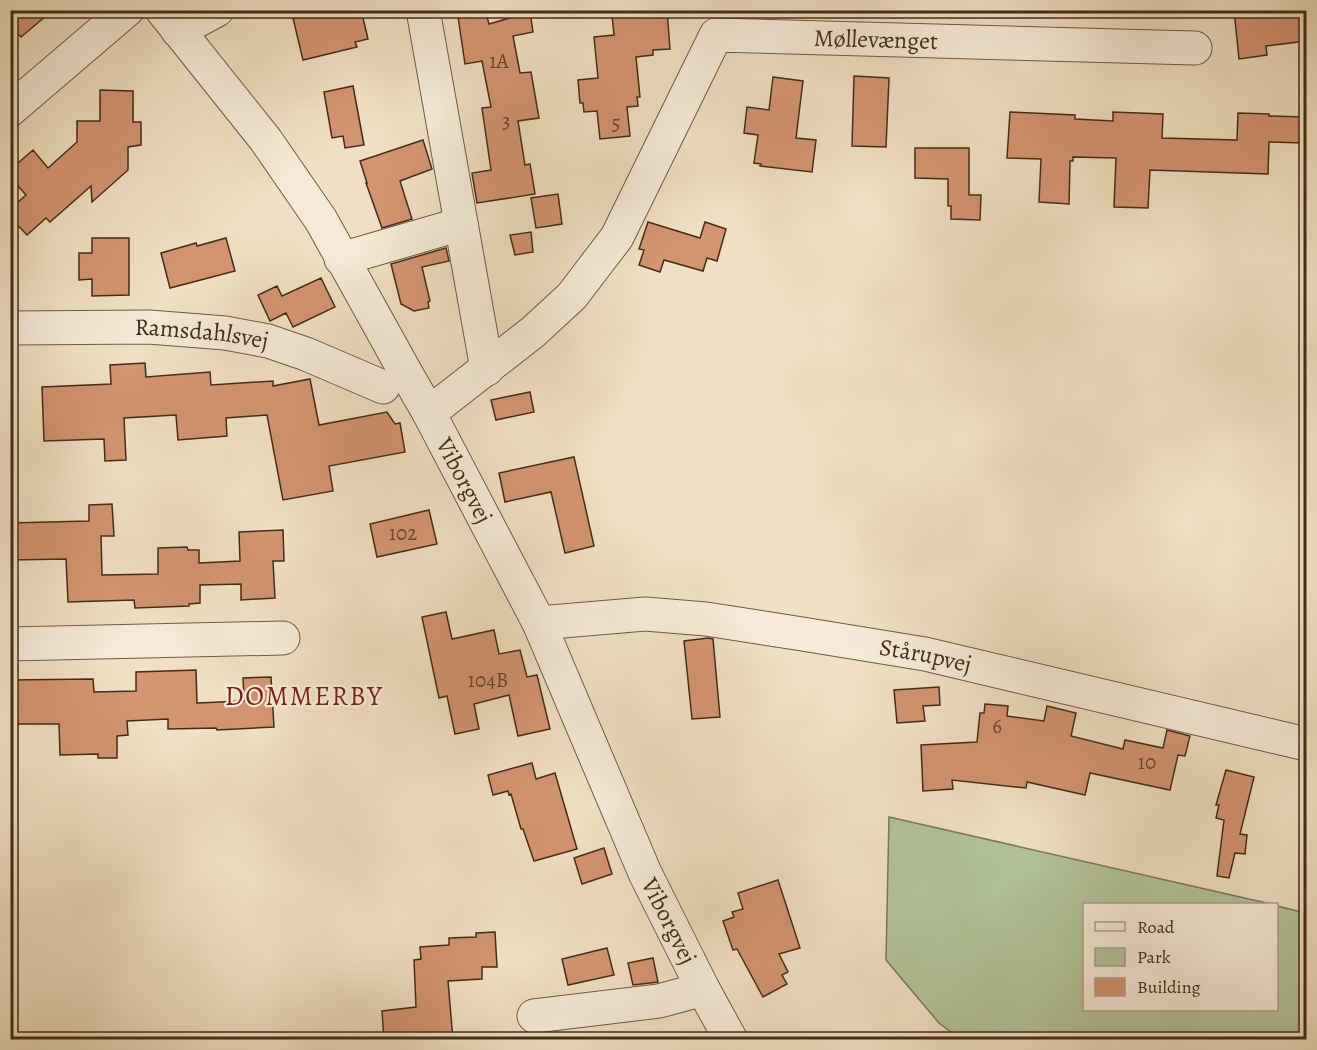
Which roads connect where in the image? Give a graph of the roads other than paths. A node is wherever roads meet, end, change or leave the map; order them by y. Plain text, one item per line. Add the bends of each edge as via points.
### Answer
1 (126, 10) edge
2 (217, 10) edge
3 (423, 10) edge
4 (170, 21) edge
5 (1195, 48) dead end
6 (10, 110) edge
7 (461, 224) junction
8 (341, 259) junction
9 (10, 328) edge
10 (487, 369) junction
11 (383, 387) dead end
12 (429, 413) junction
13 (539, 623) junction
14 (283, 638) dead end
15 (10, 644) edge
16 (1306, 744) edge
17 (703, 989) junction
18 (534, 1016) dead end
19 (731, 1040) edge

1 - 6 street
2 - 4 street
3 - 7 street
4 - 8 street, Viborgvej via 265,139 321,220
5 - 10 street, Møllevænget via 716,35 618,237 572,296
7 - 8 street
7 - 10 street
8 - 12 street, Viborgvej
9 - 11 street, Ramsdahlsvej via 149,327 225,333 268,341
10 - 12 street, Møllevænget
12 - 13 street, Viborgvej
13 - 16 street, Stårupvej via 645,614 773,629 926,654
13 - 17 street, Viborgvej via 645,873
14 - 15 street
17 - 18 street, Viborgvej via 659,1001
17 - 19 street, Viborgvej

